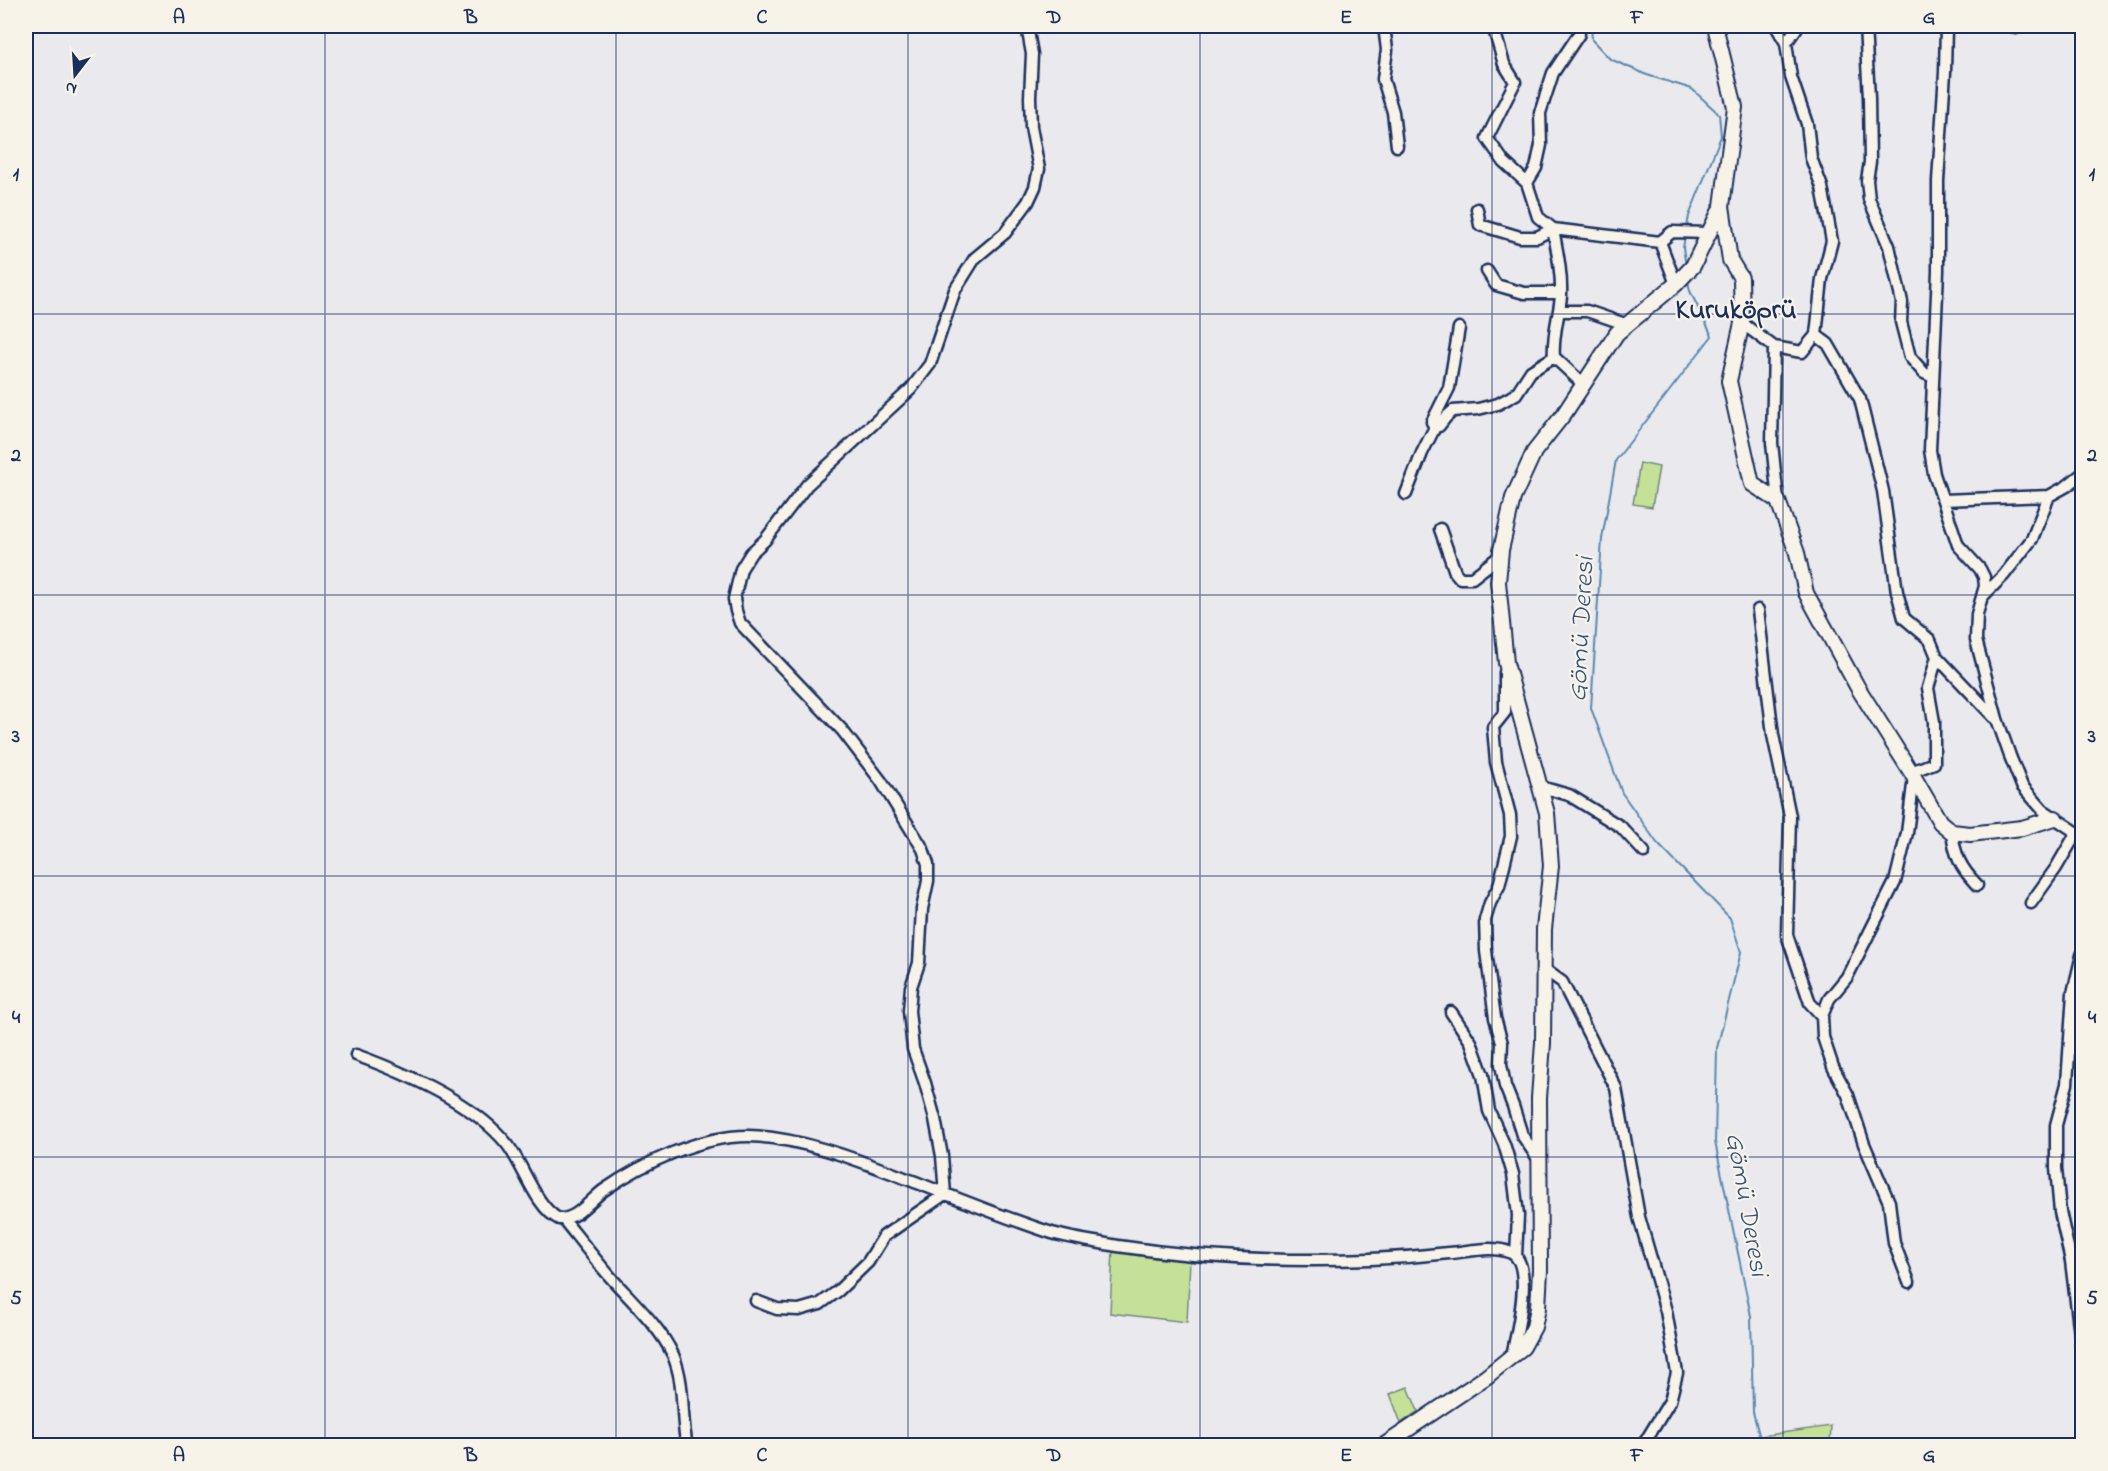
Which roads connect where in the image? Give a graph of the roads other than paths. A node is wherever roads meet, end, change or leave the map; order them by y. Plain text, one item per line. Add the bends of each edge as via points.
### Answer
1 (1027, 26) edge
2 (1384, 26) edge
3 (1493, 26) edge
4 (1715, 26) edge
5 (1776, 26) edge
6 (1798, 26) edge
7 (1865, 26) edge
8 (1946, 26) edge
9 (1579, 34) dead end
10 (1786, 43) junction
11 (1397, 146) dead end
12 (1527, 183) junction
13 (1722, 206) junction
14 (1477, 209) dead end
15 (1553, 229) junction
16 (1702, 233) junction
17 (1660, 242) junction
18 (1486, 271) dead end
19 (1676, 284) junction
20 (1561, 293) junction
21 (1559, 310) junction
22 (1742, 323) junction
23 (1628, 325) junction
24 (1459, 328) dead end
25 (1816, 335) junction
26 (1774, 347) junction
27 (1554, 357) junction
28 (1933, 377) junction
29 (1584, 384) junction
30 (1435, 427) junction
31 (2082, 474) edge
32 (1406, 494) dead end
33 (2049, 496) junction
34 (1943, 500) junction
35 (1778, 501) junction
36 (1440, 529) dead end
37 (1500, 556) junction
38 (1984, 595) junction
39 (1758, 609) dead end
40 (1937, 657) junction
41 (1506, 663) junction
42 (1996, 719) junction
43 (1913, 775) junction
44 (1541, 786) junction
45 (2055, 818) junction
46 (1952, 832) junction
47 (2081, 833) edge
48 (1644, 852) dead end
49 (1977, 885) dead end
50 (2031, 903) dead end
51 (2082, 955) edge
52 (1544, 969) junction
53 (1451, 1012) dead end
54 (1822, 1016) junction
55 (356, 1055) dead end
56 (1539, 1160) junction
57 (945, 1194) junction
58 (564, 1220) junction
59 (1516, 1256) junction
60 (1909, 1282) dead end
61 (756, 1301) dead end
62 (2082, 1351) edge
63 (1512, 1356) junction
64 (1645, 1442) dead end
65 (687, 1446) edge
66 (1383, 1446) edge

1 - 57 street via 1032,54 1031,127 1039,169 1028,202 1005,233 975,258 955,290 930,364 911,389 807,485 751,553 741,569 735,599 740,623 748,633 842,730 881,781 928,864 919,963 909,1011 913,1049 935,1119
2 - 11 street via 1387,50 1383,79 1393,112
3 - 12 street via 1504,64 1515,82 1487,138 1504,162
4 - 13 street via 1736,107
5 - 10 street
6 - 10 street
7 - 28 street via 1869,199 1889,246 1910,357
8 - 28 street
9 - 12 street via 1553,73 1540,113 1541,146 1536,168
10 - 25 street via 1832,241 1822,279
12 - 15 street via 1539,217
13 - 16 street
13 - 22 street via 1730,260 1741,278
14 - 15 street via 1480,225 1520,237 1537,237
15 - 17 street
15 - 20 street
16 - 17 street via 1672,232
16 - 19 street via 1693,266
17 - 19 street
18 - 20 street via 1496,285 1524,293
19 - 23 street
20 - 21 street
21 - 23 street via 1587,311
21 - 27 street via 1552,343
22 - 26 street
22 - 35 street via 1729,381 1752,484
23 - 29 street via 1617,333
24 - 30 street via 1449,388 1432,422
25 - 26 street via 1802,352
25 - 40 street via 1828,344 1860,399 1883,491 1904,618 1930,640
26 - 35 street via 1773,443
27 - 29 street
27 - 30 street via 1531,371 1516,394 1498,404 1453,411
28 - 34 street via 1930,450
29 - 37 street via 1534,452 1513,498
30 - 32 street
31 - 33 street
33 - 34 street
33 - 38 street via 2032,539
34 - 38 street via 1958,545 1984,577
35 - 43 street via 1797,553 1806,593 1858,688
36 - 37 street via 1460,578 1472,578
37 - 41 street via 1500,622
38 - 42 street via 1977,614 1976,640
39 - 54 street via 1773,735 1790,816 1787,935 1810,1003
40 - 42 street
40 - 43 street via 1928,688 1934,722 1934,763
41 - 44 street
41 - 56 street via 1505,712 1493,727 1511,836 1499,886 1485,920 1486,951 1502,1043 1504,1086 1522,1135
42 - 45 street via 2022,786
43 - 46 street via 1940,822
43 - 54 street via 1908,833 1895,882 1847,977 1829,999
44 - 48 street via 1569,795 1621,827
44 - 52 street via 1551,866
45 - 46 street via 2022,828 1970,834
45 - 47 street
46 - 49 street via 1963,870
47 - 50 street
51 - 62 street via 2073,993 2067,1084 2056,1136 2060,1212 2071,1261
52 - 56 street
52 - 64 street via 1562,982 1616,1088 1639,1217 1666,1311 1677,1373 1670,1401
53 - 59 street via 1471,1042 1483,1076 1489,1111 1513,1174 1518,1215
54 - 60 street via 1823,1036 1833,1067 1848,1095 1889,1202 1894,1243
55 - 58 street via 405,1073 480,1117 507,1144 542,1202 556,1218
56 - 63 street via 1538,1308 1534,1327
57 - 58 street via 850,1157 800,1143 749,1136 713,1139 679,1151 604,1190
57 - 59 street via 1055,1234 1186,1254 1255,1260 1328,1260 1488,1250 1507,1251
57 - 61 street via 884,1236 868,1262 820,1304 799,1310 777,1309
58 - 65 street via 654,1326 673,1355 683,1388
59 - 63 street via 1521,1265 1523,1303
63 - 66 street

